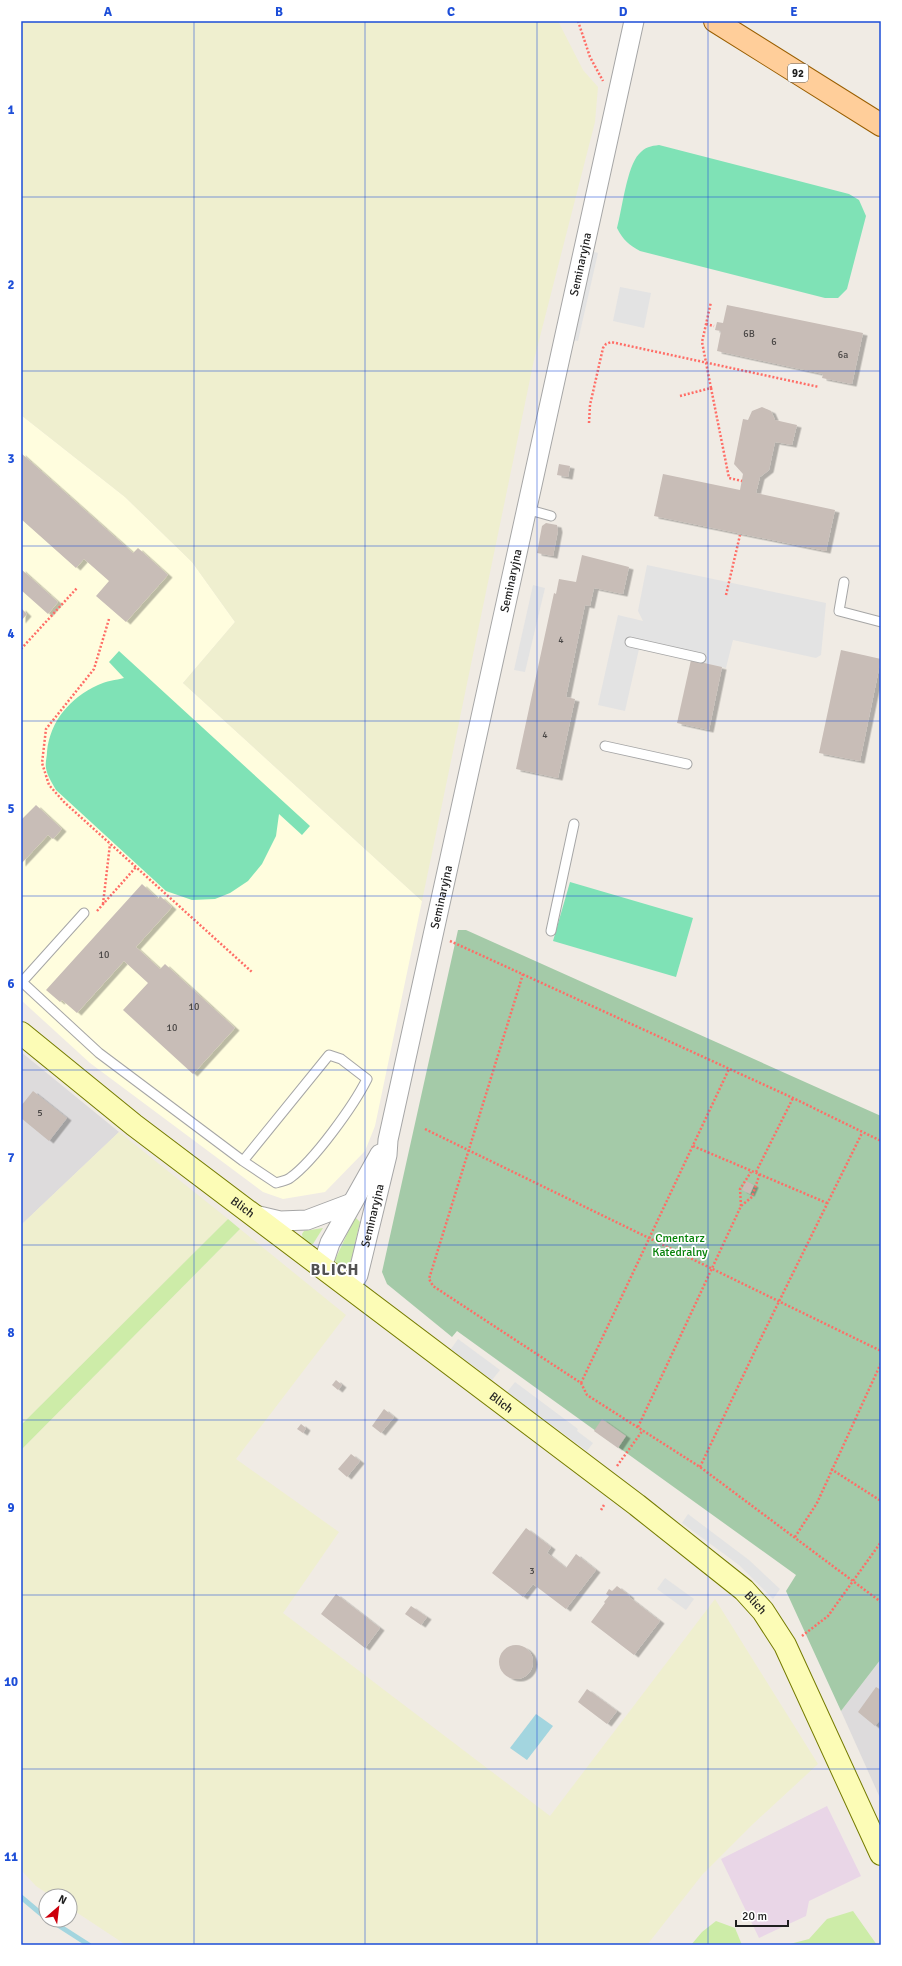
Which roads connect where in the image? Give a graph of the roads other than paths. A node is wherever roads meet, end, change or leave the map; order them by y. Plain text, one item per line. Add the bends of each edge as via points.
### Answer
1 (634, 21) edge
2 (715, 21) edge
3 (881, 125) edge
4 (526, 509) junction
5 (551, 516) dead end
6 (844, 582) dead end
7 (881, 622) edge
8 (630, 642) dead end
9 (702, 658) dead end
10 (605, 746) dead end
11 (687, 764) dead end
12 (574, 824) dead end
13 (84, 913) road end
14 (551, 931) dead end
15 (22, 982) edge
16 (21, 1033) edge
17 (388, 1140) junction
18 (243, 1161) junction
19 (352, 1203) junction
20 (251, 1214) junction
21 (322, 1267) junction
22 (349, 1288) junction
23 (881, 1854) edge

1 - 4 street, Seminaryjna
2 - 3 main road, 92
4 - 5 lane
4 - 17 street, Seminaryjna
6 - 7 lane via 839,611
8 - 9 lane
10 - 11 lane
12 - 14 lane
13 - 15 lane
15 - 18 lane via 99,1053
16 - 20 street, Blich via 106,1103
17 - 19 street, Seminaryjna
17 - 22 street, Seminaryjna via 387,1155 358,1275
18 - 18 lane via 329,1055 341,1059 367,1079 360,1093 324,1142 289,1180 276,1183
19 - 20 street, Seminaryjna via 307,1220 280,1221
19 - 21 street, Seminaryjna via 330,1243
20 - 21 street, Blich
21 - 22 street, Blich
22 - 23 street, Blich via 701,1554 755,1601 785,1645

